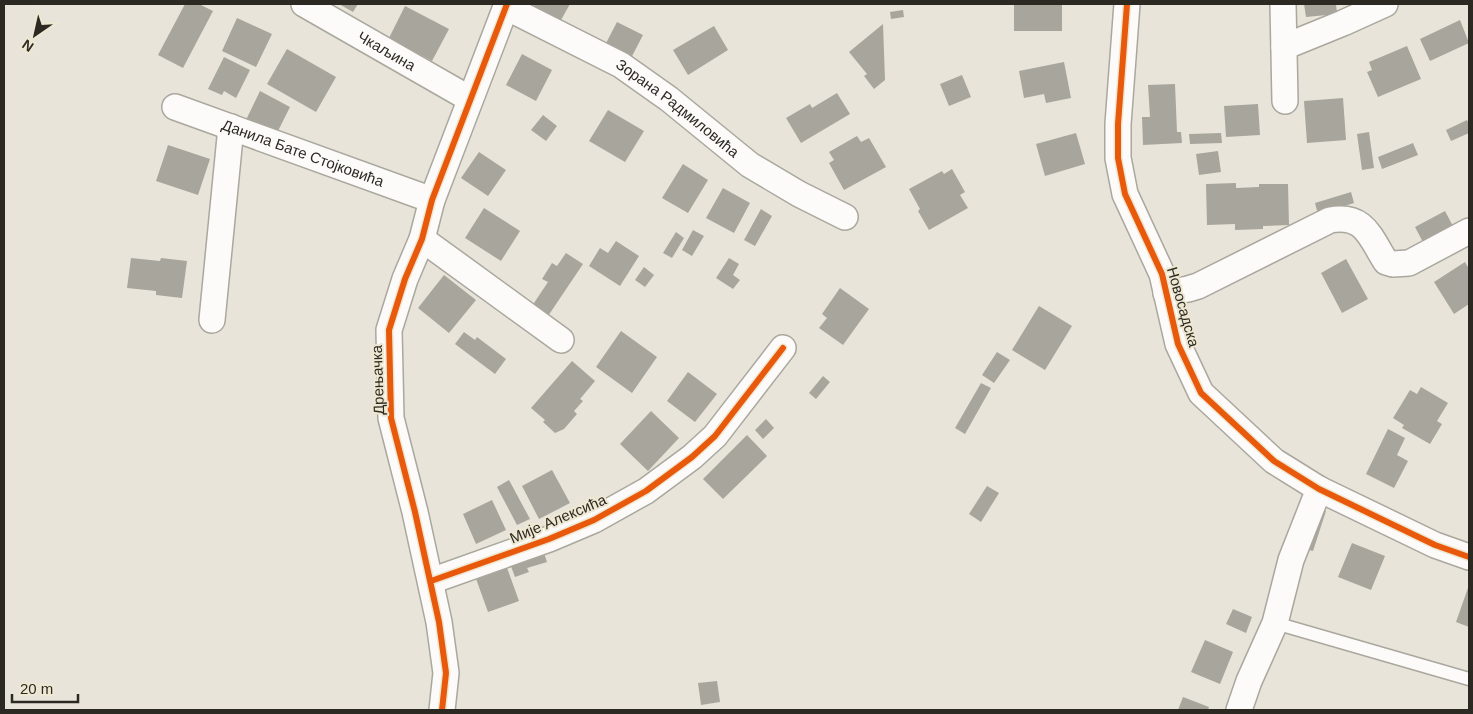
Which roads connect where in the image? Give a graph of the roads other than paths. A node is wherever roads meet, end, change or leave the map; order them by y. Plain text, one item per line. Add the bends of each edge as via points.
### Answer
1 (304, 4) edge
2 (1127, 4) edge
3 (1283, 4) edge
4 (1385, 4) edge
5 (507, 5) edge
6 (1284, 46) junction
7 (470, 99) junction
8 (1285, 101) dead end
9 (175, 107) dead end
10 (231, 127) junction
11 (432, 200) junction
12 (845, 217) dead end
13 (1469, 231) edge
14 (422, 239) junction
15 (1166, 293) junction
16 (212, 320) dead end
17 (562, 340) dead end
18 (783, 348) dead end
19 (1319, 489) junction
20 (1469, 558) edge
21 (431, 581) junction
22 (1275, 623) junction
23 (1469, 679) edge
24 (442, 710) edge
25 (1239, 710) edge

1 - 7 street, Чкаљина
2 - 15 street, Новосадска via 1118,158 1125,194 1162,274
3 - 6 street
4 - 6 street
5 - 7 street, Дрењачка
5 - 12 street, Зорана Радмиловића via 621,65 670,99 750,164
6 - 8 street
7 - 11 street, Дрењачка
9 - 10 street, Данила Бате Стојковића
10 - 11 street, Данила Бате Стојковића
10 - 16 street
11 - 14 street, Дрењачка
13 - 15 street via 1409,263 1393,264 1386,262 1357,222 1349,218 1330,220 1198,286
14 - 17 street
14 - 21 street, Дрењачка via 389,330 391,418
15 - 19 street, Новосадска via 1178,344 1202,393 1274,461
18 - 21 street, Мије Алексића via 716,436 646,491 594,520 549,539
19 - 20 street, Новосадска
19 - 22 street via 1290,560
21 - 24 street, Дрењачка via 446,673
22 - 23 lane
22 - 25 street

